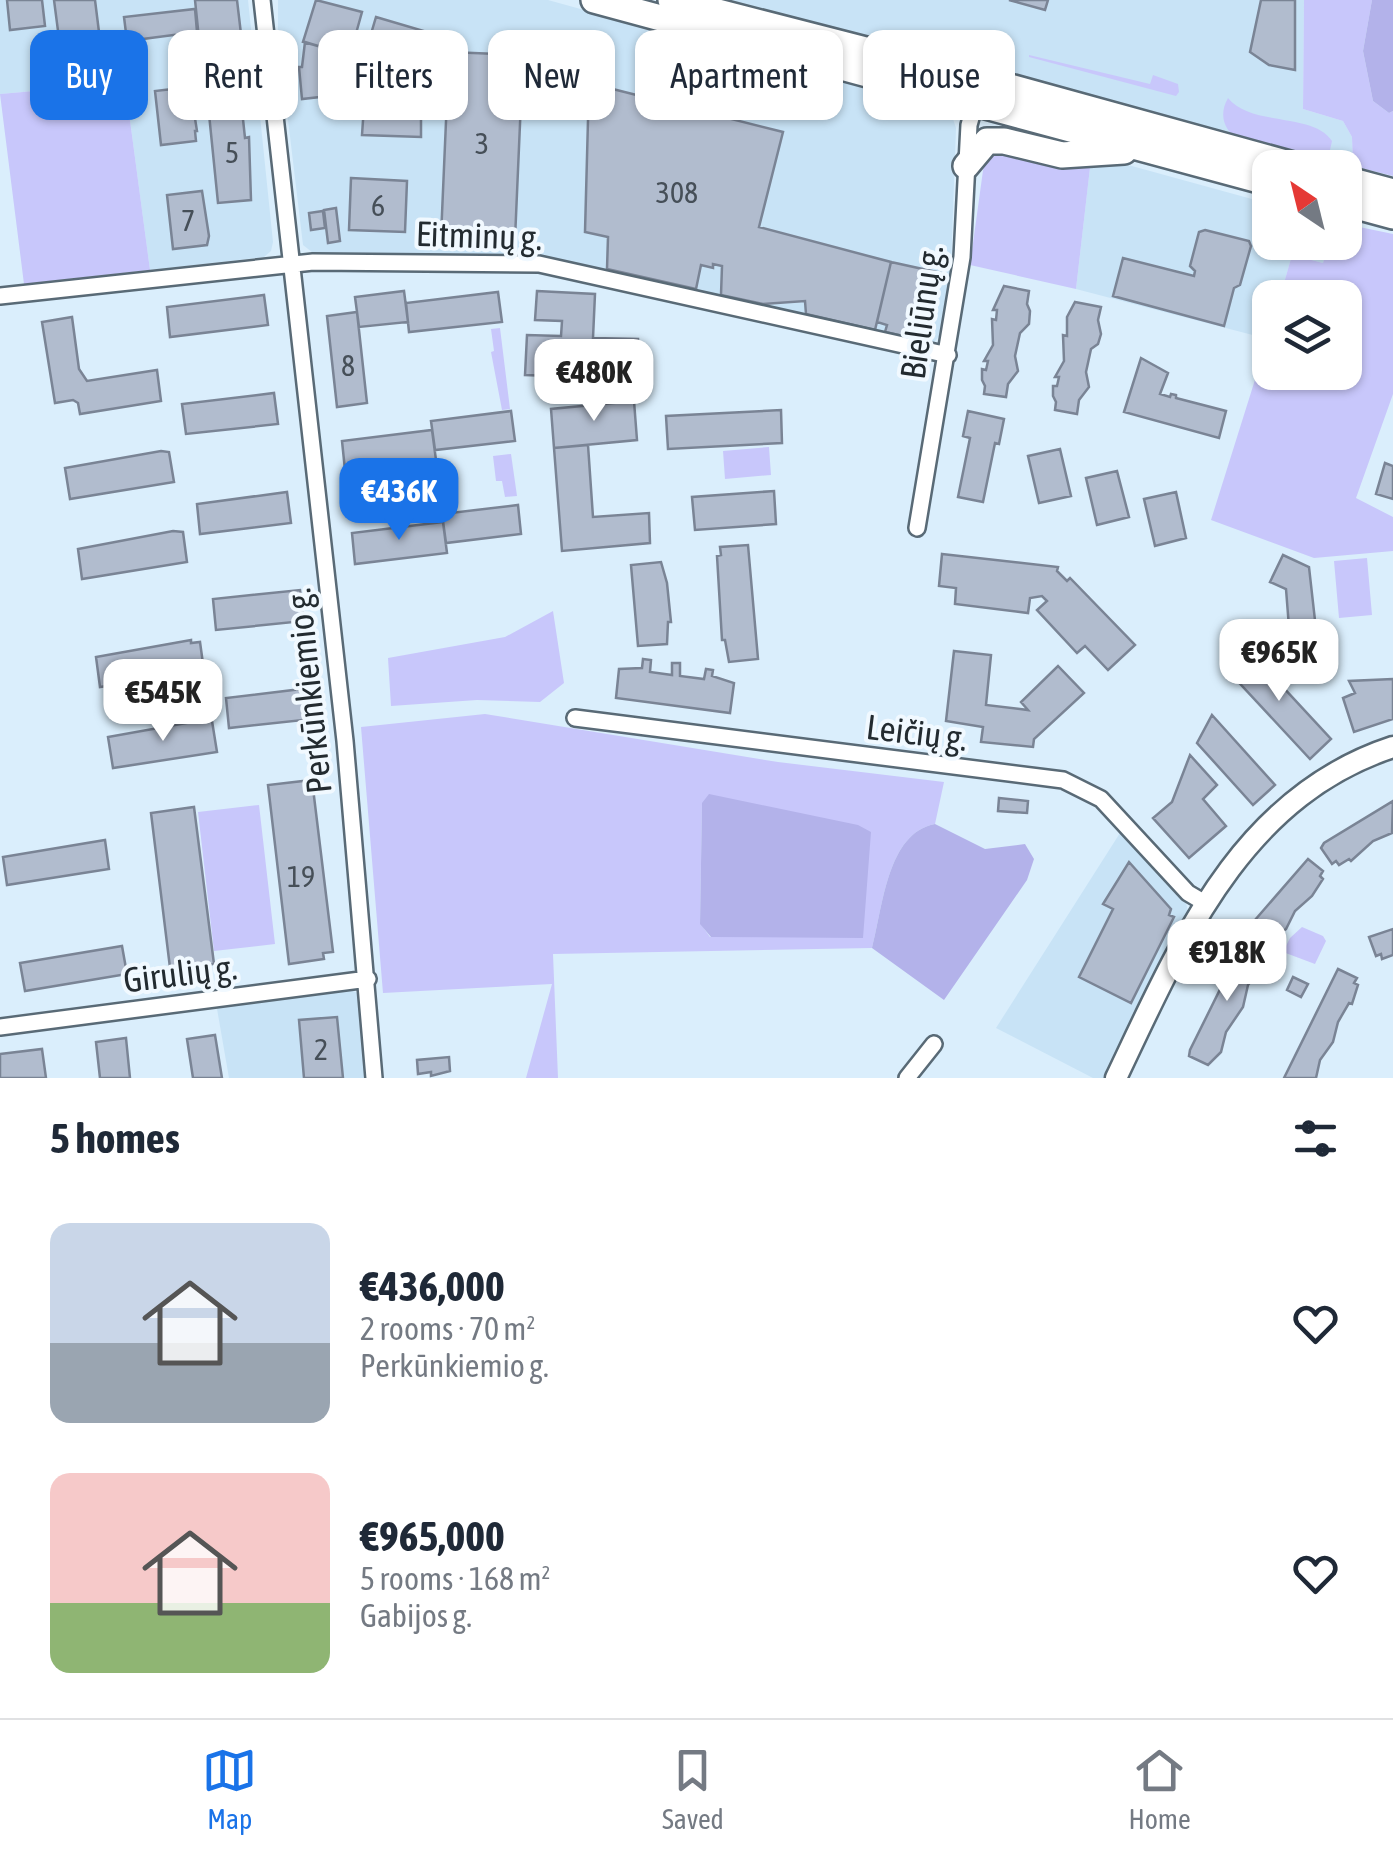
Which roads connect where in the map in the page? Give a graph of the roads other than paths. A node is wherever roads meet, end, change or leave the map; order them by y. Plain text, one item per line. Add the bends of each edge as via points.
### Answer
1 (262, 0) edge
2 (594, 0) edge
3 (671, 0) edge
4 (863, 55) edge
5 (863, 61) edge
6 (1015, 96) edge
7 (1015, 101) edge
8 (970, 120) edge
9 (1150, 150) junction
10 (1252, 155) edge
11 (966, 166) junction
12 (1252, 178) edge
13 (1362, 184) edge
14 (1393, 192) edge
15 (1362, 208) edge
16 (1393, 216) edge
17 (292, 264) junction
18 (0, 296) edge
19 (948, 355) junction
20 (917, 528) dead end
21 (576, 718) dead end
22 (1393, 747) edge
23 (1205, 902) junction
24 (368, 979) junction
25 (0, 1027) edge
26 (934, 1044) dead end
27 (374, 1078) edge
28 (907, 1078) edge
29 (1116, 1078) edge

1 - 17 street, Perkūnkiemio g.
2 - 5 highway
3 - 4 highway
6 - 10 highway
7 - 9 highway
8 - 11 street, Bieliūnų g.
9 - 11 highway via 1062,155 987,141
9 - 12 highway
11 - 19 street, Bieliūnų g.
13 - 14 highway
15 - 16 highway
17 - 18 street, Eitminų g.
17 - 19 street, Eitminų g. via 540,264
17 - 24 street, Perkūnkiemio g.
19 - 20 street, Bieliūnų g.
21 - 23 street, Leičių g. via 1062,780 1101,798 1188,893
22 - 23 street via 1324,778 1281,810 1248,842
23 - 29 street
24 - 25 street, Girulių g.
24 - 27 street, Perkūnkiemio g.
26 - 28 street

